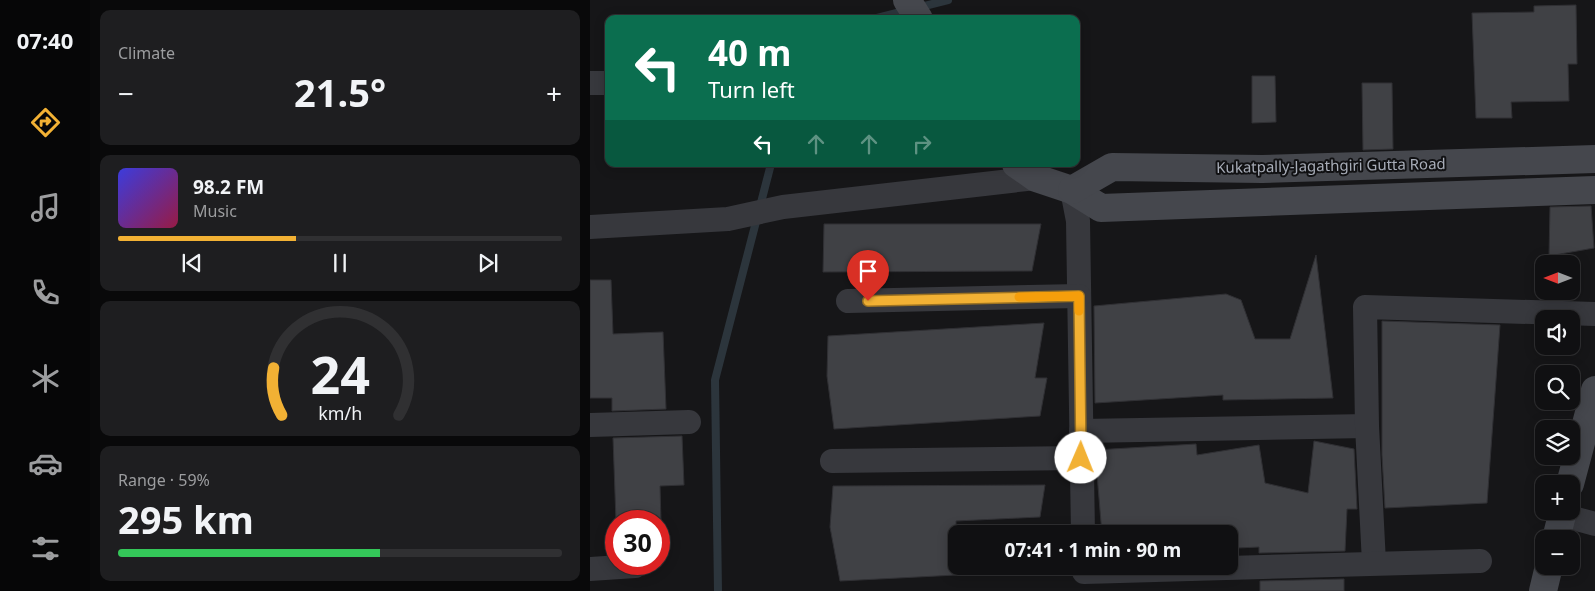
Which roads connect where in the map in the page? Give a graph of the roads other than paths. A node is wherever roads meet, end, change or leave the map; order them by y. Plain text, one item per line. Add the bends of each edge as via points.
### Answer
1 (908, 0) edge
2 (917, 15) edge
3 (590, 83) edge
4 (605, 83) edge
5 (1595, 159) edge
6 (1026, 171) edge
7 (1072, 190) junction
8 (1595, 190) edge
9 (590, 227) edge
10 (1079, 296) junction
11 (848, 301) dead end
12 (1595, 314) edge
13 (1595, 390) edge
14 (689, 422) dead end
15 (590, 425) edge
16 (1367, 426) junction
17 (1081, 430) junction
18 (1081, 458) junction
19 (832, 461) dead end
20 (1572, 475) edge
21 (1560, 522) edge
22 (1595, 524) edge
23 (1083, 525) edge
24 (1480, 560) dead end
25 (1374, 563) junction
26 (605, 568) edge
27 (590, 569) edge
28 (1547, 575) edge
29 (1085, 576) edge
30 (1543, 591) edge

1 - 2 street
3 - 4 street
5 - 7 street, Kukatpally-Jagathgiri Gutta Road via 1262,169 1112,167
6 - 7 street, Kukatpally-Jagathgiri Gutta Road
6 - 9 street via 783,207 728,219
7 - 8 street, Kukatpally-Jagathgiri Gutta Road via 1101,208
7 - 10 street via 1078,221
10 - 11 street
10 - 17 street
12 - 16 street via 1365,307
13 - 20 street
14 - 15 street
16 - 17 street
16 - 25 street
17 - 18 street
18 - 19 street
18 - 23 street
21 - 22 street
24 - 25 street
25 - 29 street
26 - 27 street
28 - 30 street

